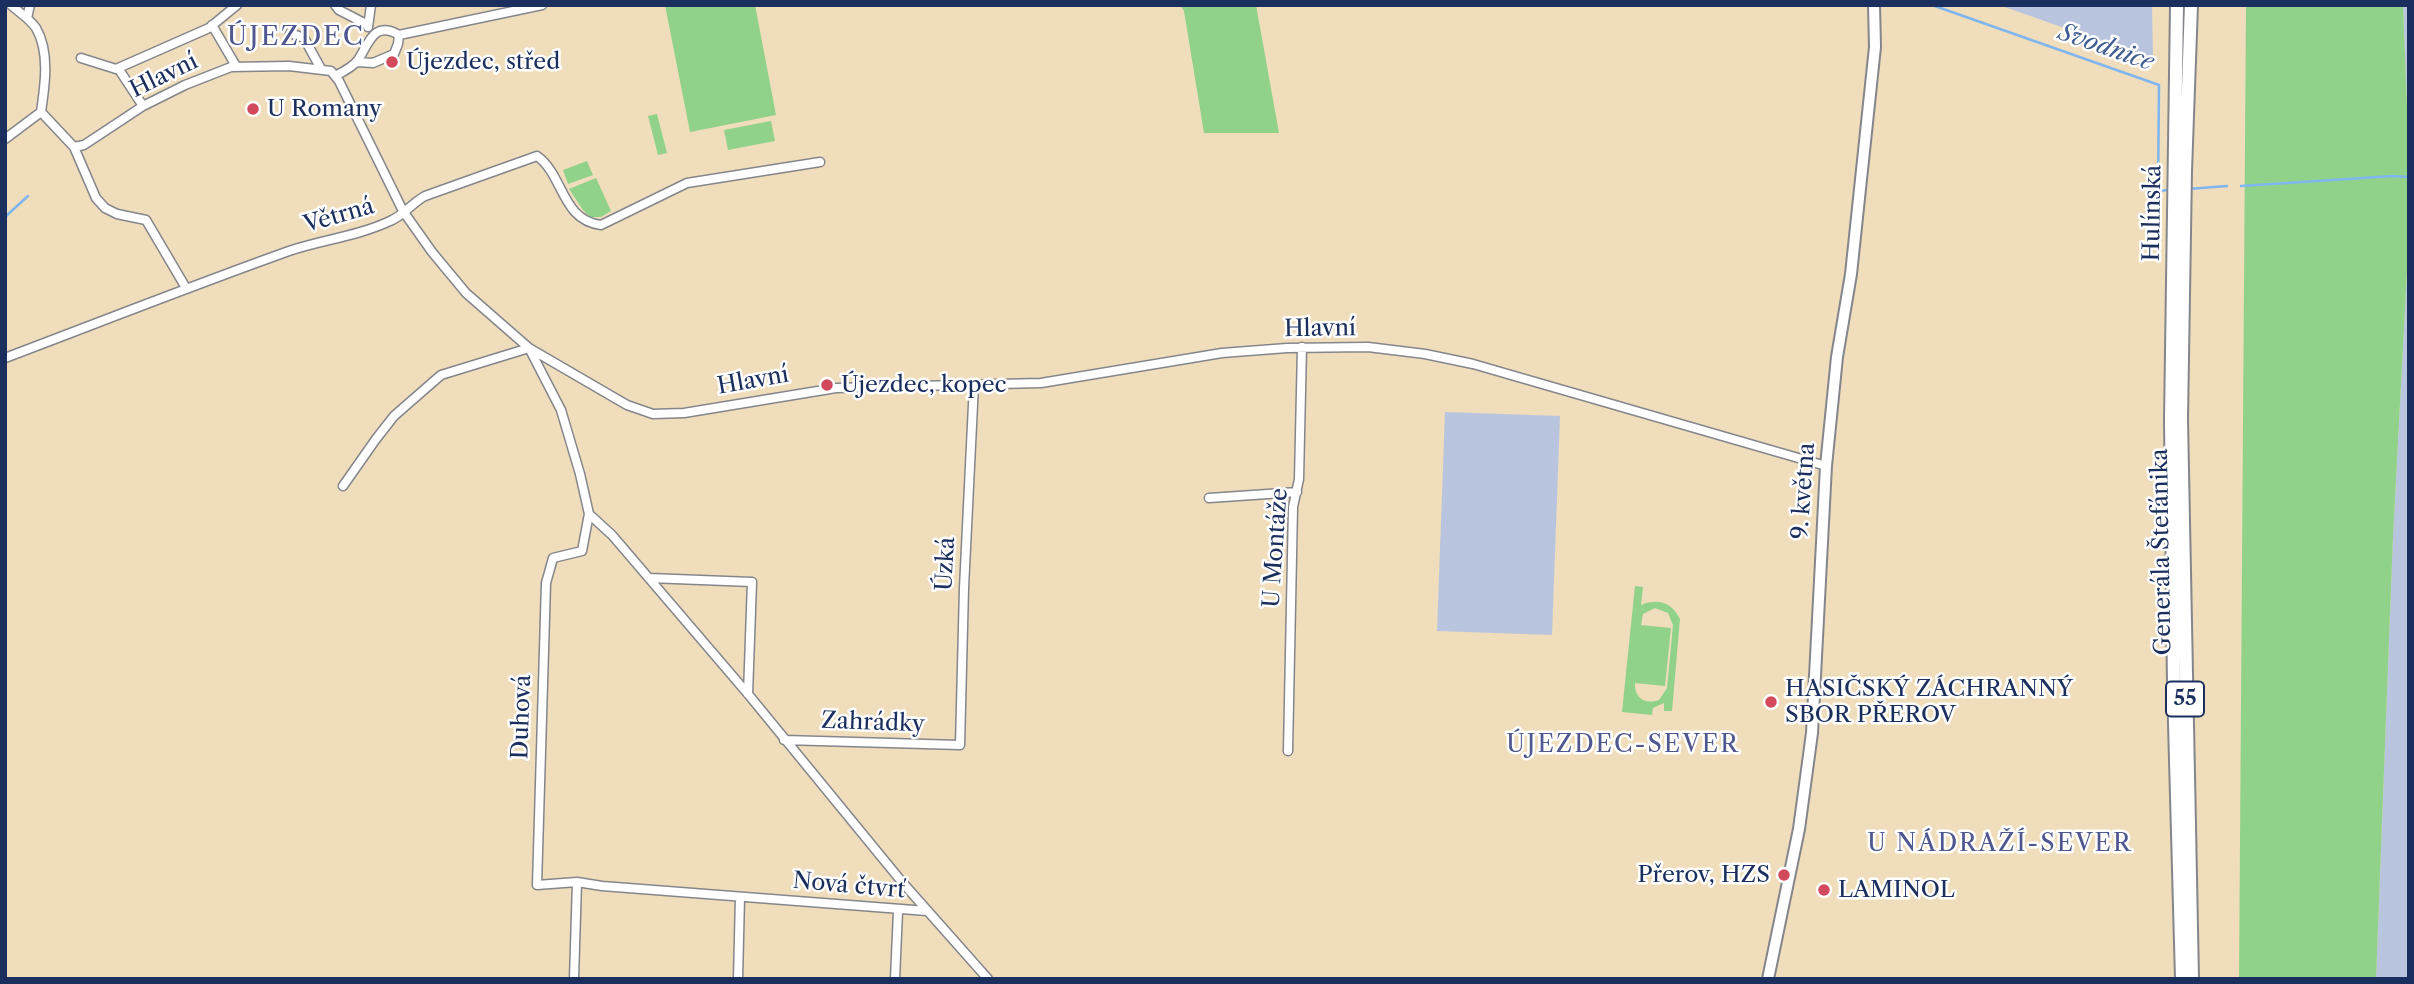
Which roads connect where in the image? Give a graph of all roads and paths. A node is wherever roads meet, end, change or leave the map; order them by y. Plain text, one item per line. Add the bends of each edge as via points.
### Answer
1 (11, 5) edge
2 (30, 5) edge
3 (237, 5) edge
4 (335, 5) edge
5 (372, 5) edge
6 (1874, 5) edge
7 (2178, 5) edge
8 (2191, 5) edge
9 (537, 6) edge
10 (27, 18) junction
11 (368, 24) junction
12 (212, 25) junction
13 (290, 33) dead end
14 (399, 35) junction
15 (367, 42) junction
16 (81, 58) dead end
17 (357, 62) junction
18 (236, 66) junction
19 (118, 68) junction
20 (321, 69) junction
21 (335, 76) junction
22 (143, 106) junction
23 (41, 112) junction
24 (5, 139) edge
25 (74, 147) junction
26 (820, 162) dead end
27 (404, 211) junction
28 (186, 288) junction
29 (1302, 347) junction
30 (529, 348) junction
31 (5, 358) edge
32 (974, 384) junction
33 (2176, 420) junction
34 (1826, 466) junction
35 (343, 486) dead end
36 (1297, 492) junction
37 (1209, 498) dead end
38 (589, 514) junction
39 (649, 578) junction
40 (748, 694) junction
41 (784, 740) junction
42 (960, 746) joint
43 (1288, 751) dead end
44 (536, 879) joint
45 (577, 882) junction
46 (740, 897) junction
47 (898, 911) junction
48 (927, 911) junction
49 (574, 979) edge
50 (738, 979) edge
51 (895, 979) edge
52 (988, 979) edge
53 (1768, 979) edge
54 (2180, 979) edge
55 (2192, 979) edge

1 - 10 street
2 - 10 street
3 - 12 street
4 - 11 street
5 - 11 street
6 - 34 street, 9. května via 1875,47 1854,249
7 - 33 main road, Hulínská / 55
8 - 33 main road, Hulínská / 55
9 - 14 street
10 - 23 street via 38,33 44,58
11 - 15 street
12 - 18 street
12 - 19 street
13 - 20 street via 304,38
14 - 15 street via 382,31
14 - 17 street via 394,54
15 - 17 street
16 - 19 street
17 - 21 street
18 - 20 street, Hlavní
18 - 22 street, Hlavní
19 - 22 street
20 - 21 street, Hlavní
21 - 27 street, Hlavní
22 - 25 street, Hlavní
23 - 24 street
23 - 25 street
25 - 28 street via 96,198 117,214 146,220
26 - 27 street, Větrná via 687,183 601,225 591,224 572,210 545,161 537,156 425,196
27 - 28 street, Větrná via 371,229 303,246
27 - 30 street, Hlavní via 466,293
28 - 31 street, Větrná
29 - 32 street, Hlavní via 1222,353 1041,383
29 - 34 street, Hlavní via 1368,347 1473,364
29 - 36 street, U Montáže
30 - 32 street, Hlavní via 627,405 661,414 836,388
30 - 35 street via 441,375 394,416
30 - 38 street via 561,410
32 - 42 street, Úzká
33 - 54 main road, Generála Štefánika / 55 via 2173,641
33 - 55 main road, Generála Štefánika / 55
34 - 53 street, 9. května via 1812,733 1801,817
36 - 37 street
36 - 43 street, U Montáže
38 - 39 street, Nová čtvrť
38 - 44 street, Duhová via 582,551 553,558 546,590
39 - 40 street, Nová čtvrť
39 - 40 street via 752,582
40 - 41 street, Nová čtvrť
41 - 42 street, Zahrádky
41 - 48 street, Nová čtvrť
44 - 45 street, Nová čtvrť via 537,885
45 - 46 street, Nová čtvrť
45 - 49 street
46 - 47 street, Nová čtvrť
46 - 50 street
47 - 48 street, Nová čtvrť
47 - 51 street
48 - 52 street

